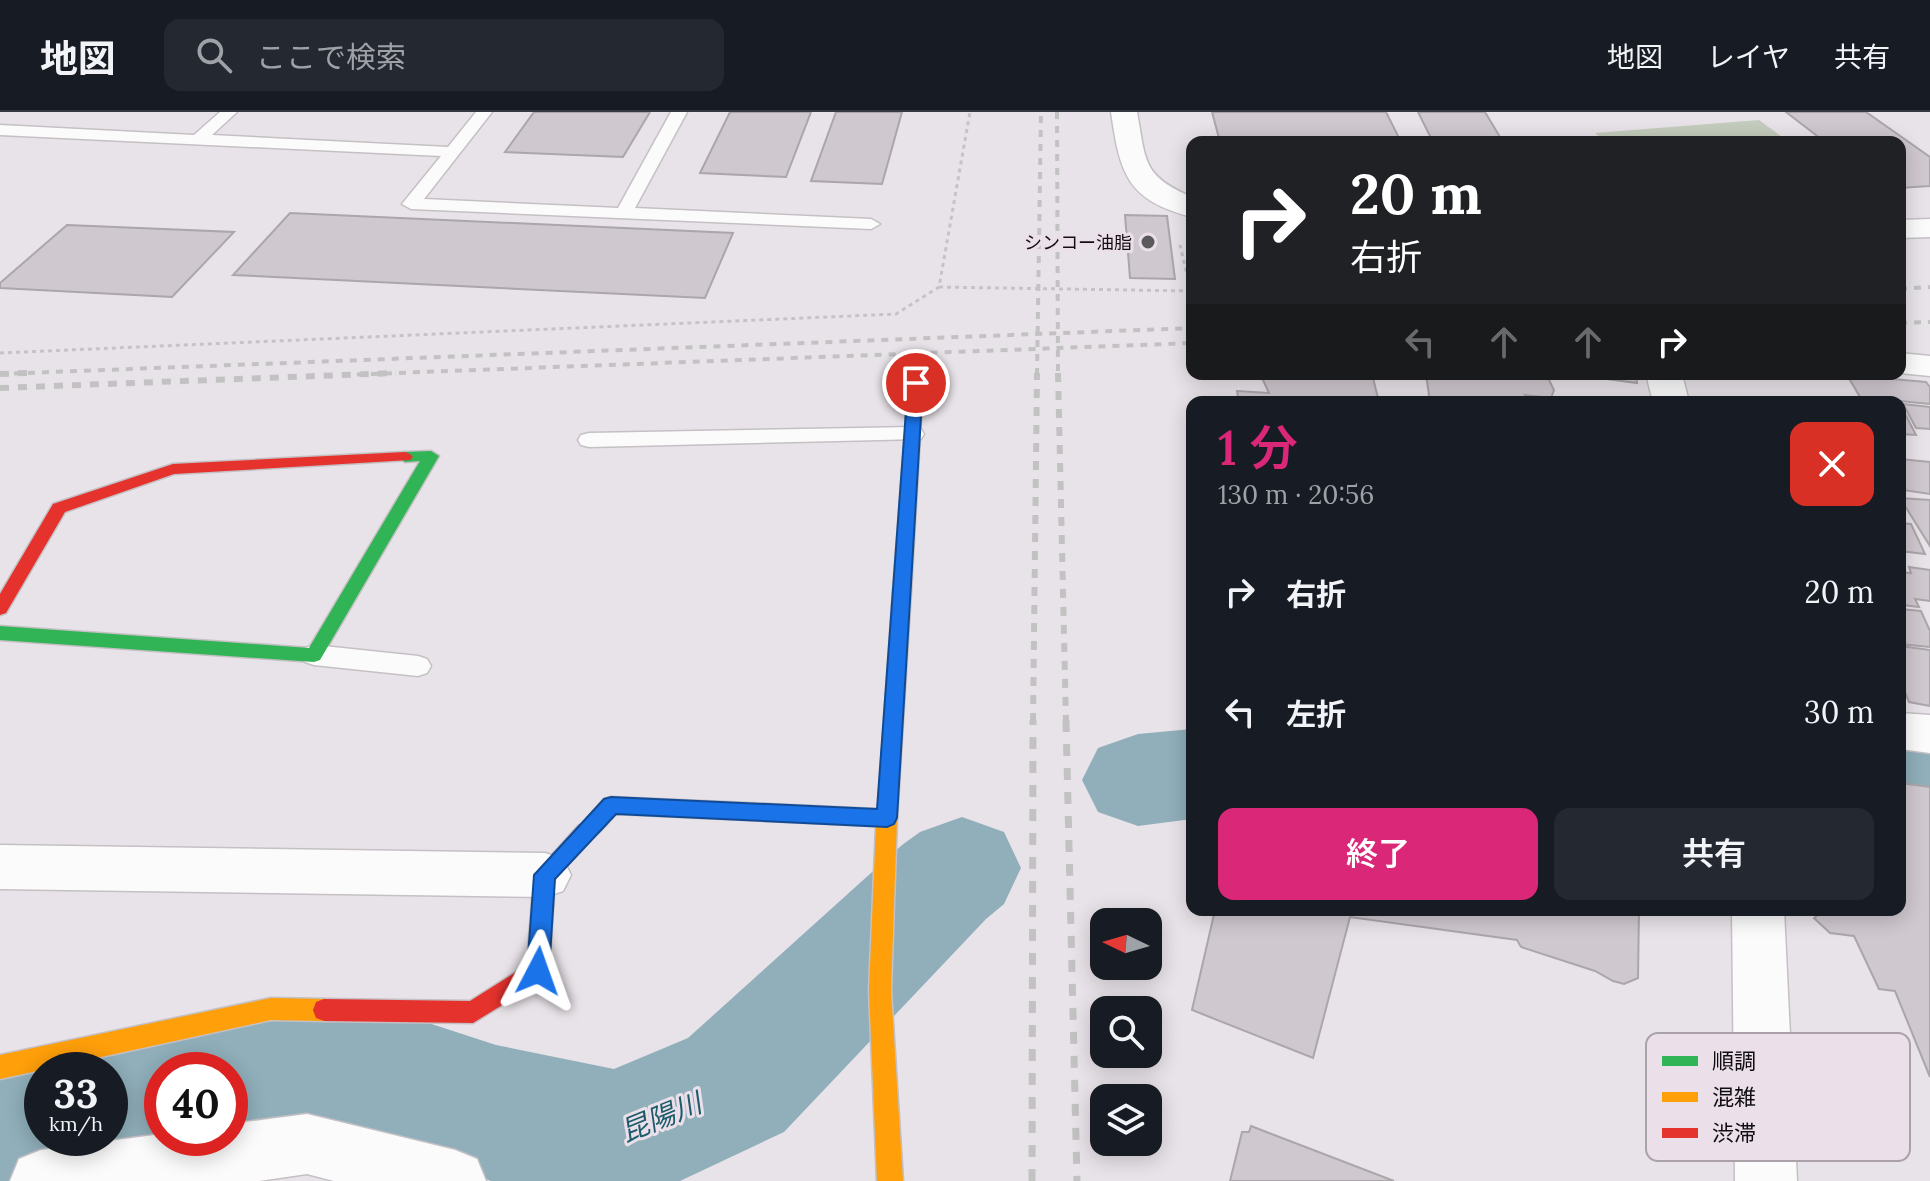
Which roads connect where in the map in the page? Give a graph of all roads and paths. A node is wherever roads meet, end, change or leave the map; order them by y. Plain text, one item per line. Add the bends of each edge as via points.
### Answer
1 (229, 112) edge
2 (484, 112) edge
3 (679, 112) edge
4 (970, 112) edge
5 (1124, 112) edge
6 (0, 130) edge
7 (198, 140) junction
8 (453, 152) junction
9 (1186, 205) edge
10 (624, 213) junction
11 (871, 224) dead end
12 (1930, 228) edge
13 (1906, 229) edge
14 (1178, 236) dead end
15 (1186, 270) edge
16 (939, 287) junction
17 (1186, 291) edge
18 (0, 353) edge
19 (1906, 364) edge
20 (1930, 366) edge
21 (916, 383) dead end
22 (913, 434) junction
23 (589, 440) dead end
24 (0, 609) edge
25 (0, 633) edge
26 (314, 655) junction
27 (418, 666) dead end
28 (1906, 732) edge
29 (1930, 734) edge
30 (887, 818) junction
31 (0, 867) edge
32 (545, 875) junction
33 (1758, 916) edge
34 (1762, 1033) edge
35 (0, 1067) edge
36 (1765, 1161) edge
37 (41, 1181) edge
38 (455, 1181) edge
39 (890, 1181) edge
40 (1766, 1181) edge

1 - 7 lane
2 - 8 lane
3 - 10 lane
4 - 16 path
5 - 9 street via 1136,176
6 - 7 lane
7 - 8 lane
8 - 10 lane via 411,204
10 - 11 lane
12 - 13 street
14 - 15 path
16 - 17 path
16 - 18 path via 896,314
19 - 20 street
21 - 22 street
22 - 23 lane
22 - 30 street
24 - 26 street via 59,508 173,469 431,456
25 - 26 street
26 - 27 lane
28 - 29 street
30 - 32 street via 611,805
30 - 39 street via 880,990
31 - 32 street
32 - 35 street via 538,971 473,1012 271,1009
33 - 34 street
36 - 40 street
37 - 38 street via 307,1144

